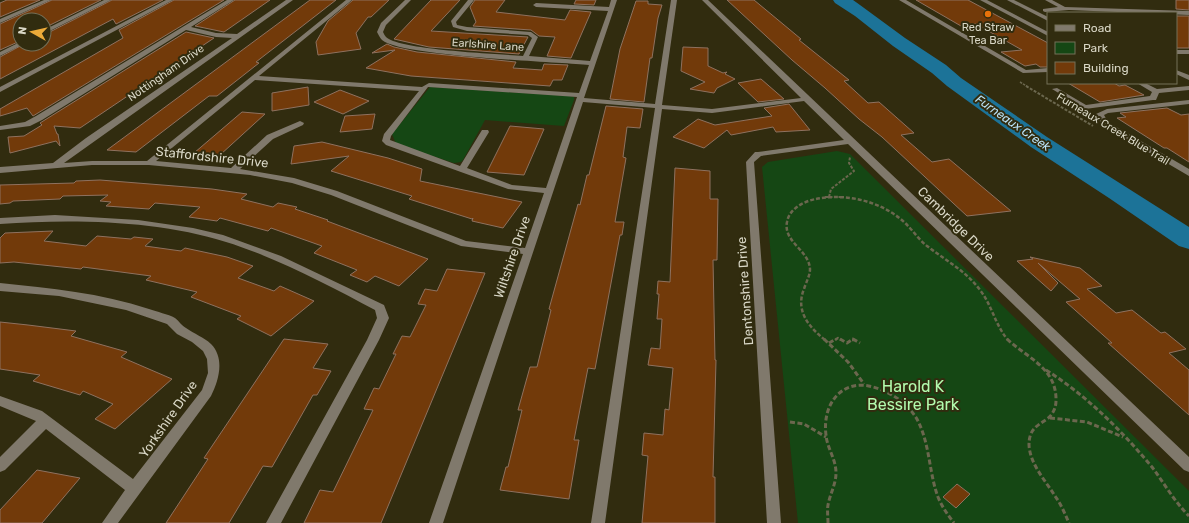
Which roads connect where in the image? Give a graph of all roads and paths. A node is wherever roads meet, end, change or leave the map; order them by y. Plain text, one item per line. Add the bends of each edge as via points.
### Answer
1 (48, 0) edge
2 (108, 0) edge
3 (170, 0) edge
4 (231, 0) edge
5 (290, 0) edge
6 (349, 0) edge
7 (408, 0) edge
8 (471, 0) edge
9 (674, 0) edge
10 (705, 0) edge
11 (902, 0) edge
12 (983, 0) edge
13 (1010, 0) edge
14 (1048, 0) edge
15 (536, 5) dead end
16 (612, 5) edge
17 (1039, 7) dead end
18 (1064, 8) junction
19 (1048, 12) edge
20 (1072, 12) edge
21 (1164, 12) edge
22 (1177, 13) edge
23 (1189, 13) edge
24 (1047, 18) edge
25 (0, 21) edge
26 (52, 28) edge
27 (186, 28) junction
28 (1047, 33) edge
29 (238, 36) junction
30 (12, 48) edge
31 (1177, 52) edge
32 (1189, 52) edge
33 (0, 54) edge
34 (525, 58) junction
35 (592, 63) junction
36 (1047, 70) edge
37 (1177, 72) edge
38 (254, 78) junction
39 (1189, 78) edge
40 (1019, 81) dead end
41 (1177, 82) edge
42 (1142, 84) edge
43 (1189, 88) edge
44 (423, 89) junction
45 (1055, 89) dead end
46 (0, 90) edge
47 (1156, 91) junction
48 (580, 98) junction
49 (806, 99) junction
50 (1189, 102) edge
51 (659, 107) junction
52 (300, 123) dead end
53 (0, 128) edge
54 (1099, 130) dead end
55 (485, 132) dead end
56 (850, 141) junction
57 (849, 155) dead end
58 (149, 163) junction
59 (56, 165) junction
60 (462, 169) junction
61 (0, 170) edge
62 (234, 170) junction
63 (1189, 173) edge
64 (548, 191) junction
65 (830, 197) junction
66 (0, 221) edge
67 (528, 251) junction
68 (0, 287) edge
69 (829, 343) junction
70 (860, 343) dead end
71 (1046, 369) junction
72 (864, 384) junction
73 (0, 400) edge
74 (1050, 418) junction
75 (45, 421) junction
76 (790, 422) dead end
77 (826, 437) junction
78 (1125, 438) junction
79 (0, 466) edge
80 (1189, 466) edge
81 (135, 489) junction
82 (1189, 516) edge
83 (109, 523) edge
84 (273, 523) edge
85 (436, 523) edge
86 (598, 523) edge
87 (774, 523) edge
88 (828, 523) edge
89 (954, 523) edge
90 (1069, 523) edge

1 - 25 street
2 - 26 street
3 - 46 street
4 - 27 street
5 - 29 street, Nottingham Drive
6 - 38 street
7 - 34 street, Earlshire Lane via 383,24 380,32 384,39 407,48 433,52
8 - 34 street via 453,22 455,26 529,33 535,37
9 - 51 street
10 - 49 street, Cambridge Drive
11 - 36 street via 1025,72
12 - 28 street
13 - 24 street
14 - 18 street
15 - 16 street
16 - 35 street, Wiltshire Drive
17 - 19 street
18 - 19 street
18 - 20 street
18 - 21 street
22 - 23 street
27 - 29 street via 216,35
27 - 53 street via 39,118 27,124
29 - 59 street, Nottingham Drive
30 - 33 street
31 - 32 street
34 - 35 street, Earlshire Lane
35 - 48 street, Wiltshire Drive
37 - 39 street
38 - 44 street
38 - 58 street
40 - 54 path, Furneaux Creek Blue Trail
41 - 43 street
42 - 47 street
43 - 47 street
44 - 48 street via 433,84
44 - 60 street via 387,136 386,141
45 - 47 street via 1085,107 1153,98
48 - 51 street
48 - 64 street, Wiltshire Drive
49 - 51 street via 712,111
49 - 56 street, Cambridge Drive
50 - 63 street via 1107,111 1100,114 1105,123
51 - 86 street
52 - 62 street via 270,137
55 - 60 street
56 - 80 street, Cambridge Drive
56 - 87 street, Dentonshire Drive via 758,154 750,162
57 - 65 path via 849,163 854,171 831,189
58 - 59 street, Staffordshire Drive
58 - 62 street, Staffordshire Drive
59 - 61 street, Staffordshire Drive
60 - 64 street via 511,186
62 - 67 street, Staffordshire Drive via 294,180 464,244
64 - 67 street, Wiltshire Drive
65 - 69 path via 808,201 790,212 786,220 787,231 809,262 811,274 801,294 800,306 814,332
65 - 71 path via 869,203 901,219 924,244 958,268 980,289 998,328 1008,341
66 - 84 street via 74,218 123,221 221,237 263,252 380,308 382,318 373,340
67 - 85 street, Wiltshire Drive
68 - 81 street, Yorkshire Drive via 59,292 149,313 171,321 181,331 196,338 208,348 213,359 214,373 207,392
69 - 70 path via 838,338 847,343 853,339
69 - 72 path via 848,361
71 - 74 path via 1054,387 1056,401
71 - 78 path via 1073,388
72 - 77 path via 852,385 835,396 827,418
72 - 89 path via 896,398 917,420 924,433 936,493 943,509
73 - 75 street via 37,415
74 - 78 path via 1087,422
74 - 90 path via 1038,424 1030,435 1029,444 1032,459
75 - 79 street
75 - 81 street
76 - 77 path via 804,424
77 - 88 path via 833,453 836,470 827,506
78 - 82 path via 1140,453 1178,506
81 - 83 street, Yorkshire Drive

